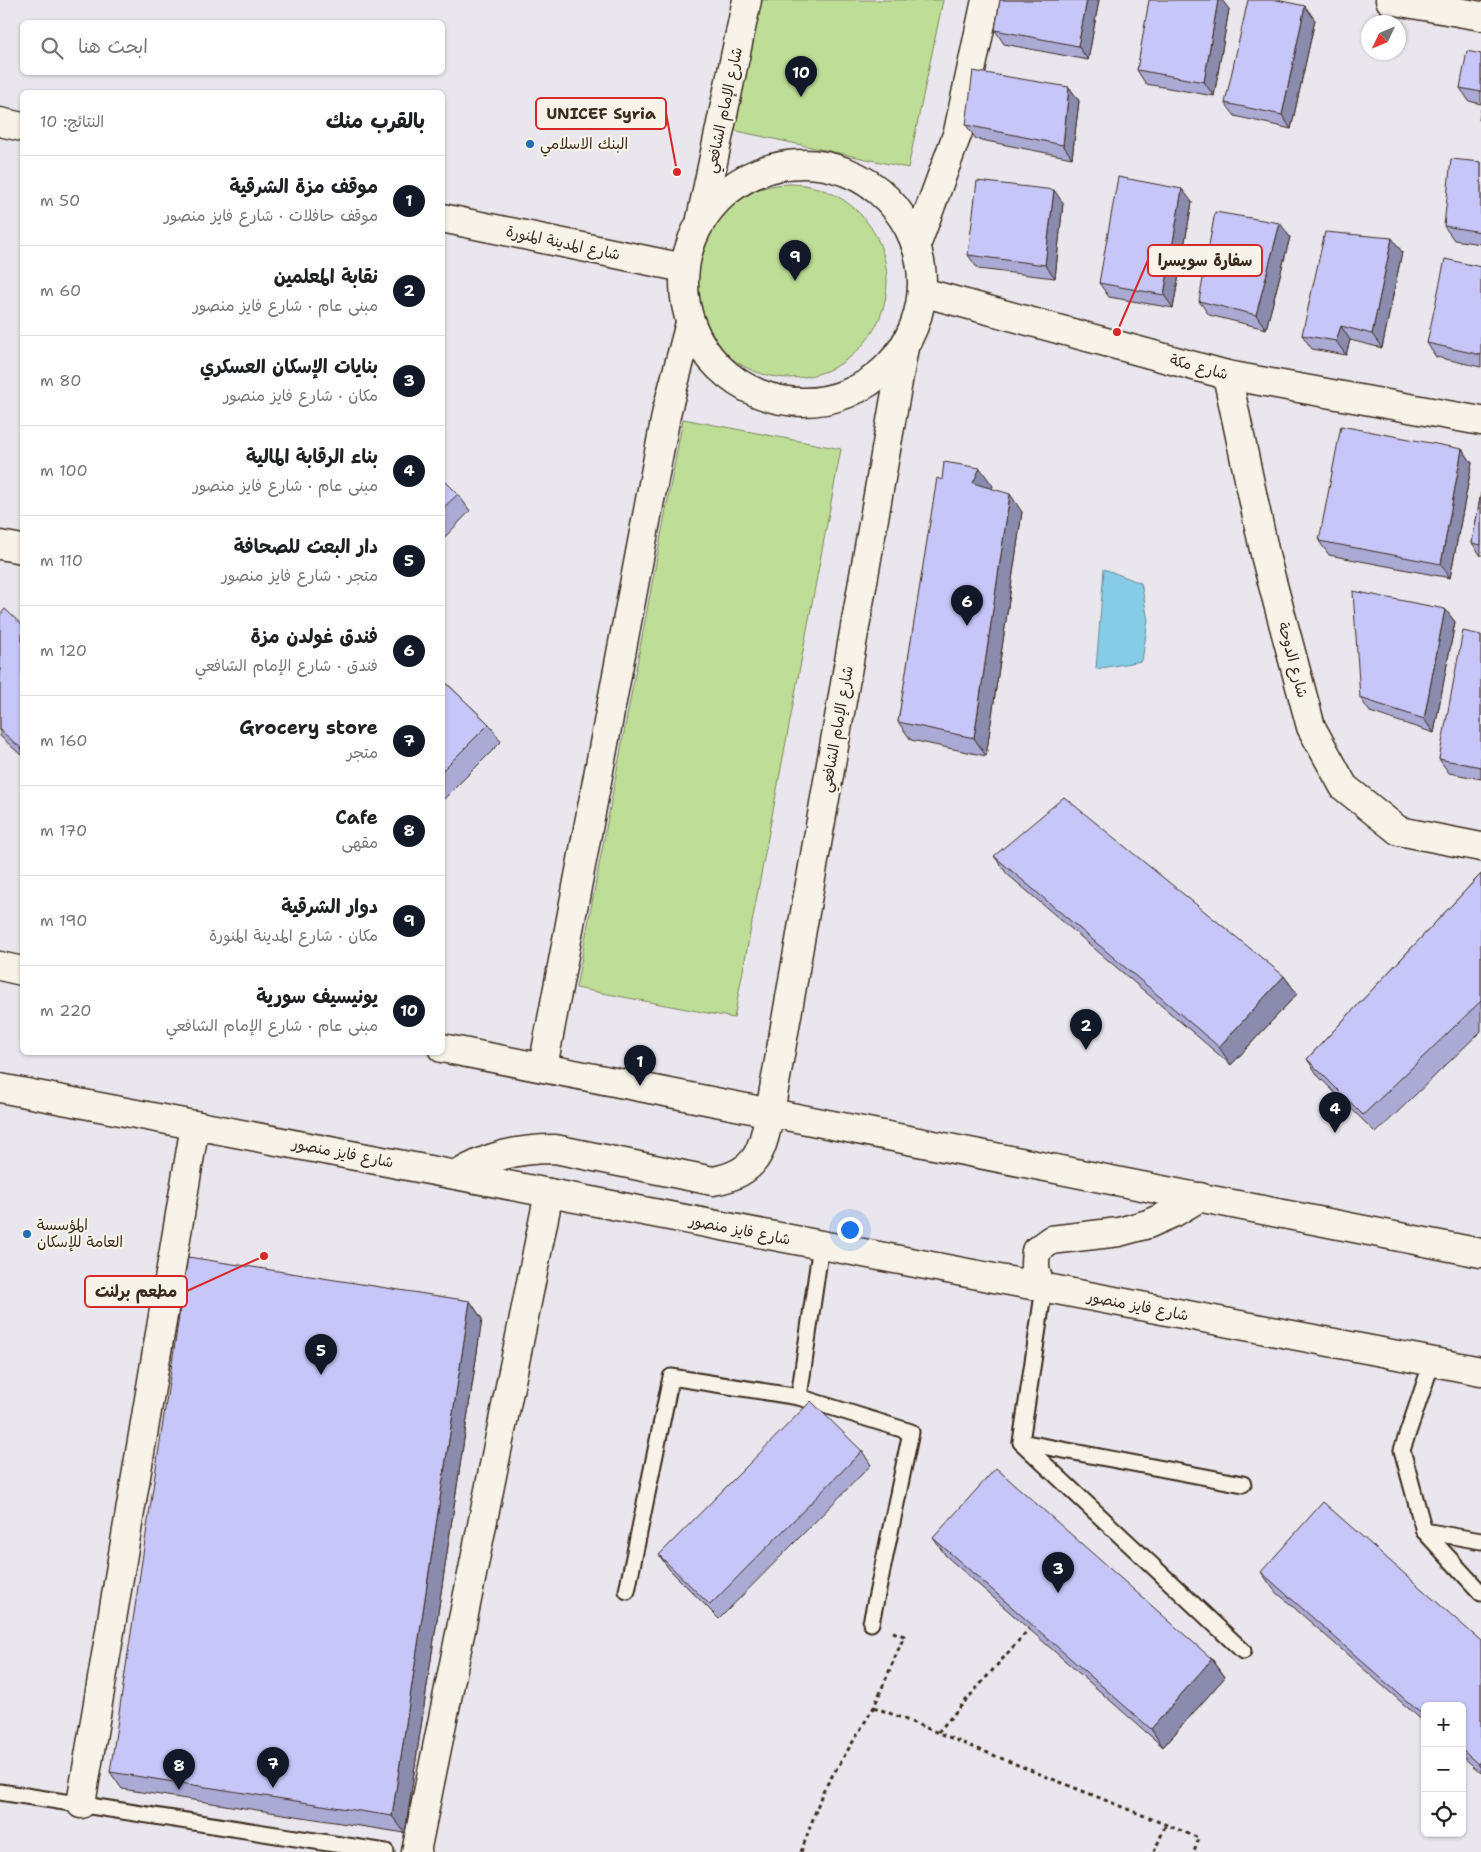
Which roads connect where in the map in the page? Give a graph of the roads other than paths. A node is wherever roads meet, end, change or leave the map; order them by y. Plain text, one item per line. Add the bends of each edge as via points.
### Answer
1 (747, 0) edge
2 (986, 0) edge
3 (1390, 0) edge
4 (1481, 16) edge
5 (0, 122) edge
6 (20, 127) edge
7 (445, 219) edge
8 (701, 219) junction
9 (916, 246) junction
10 (684, 268) junction
11 (922, 292) junction
12 (690, 323) junction
13 (904, 347) junction
14 (1227, 375) junction
15 (1481, 421) edge
16 (0, 545) edge
17 (20, 549) edge
18 (1481, 847) edge
19 (0, 966) edge
20 (20, 970) edge
21 (445, 1049) edge
22 (543, 1067) junction
23 (0, 1088) edge
24 (770, 1112) junction
25 (195, 1125) junction
26 (457, 1175) junction
27 (549, 1193) junction
28 (1200, 1197) junction
29 (821, 1245) junction
30 (1481, 1253) edge
31 (1044, 1288) junction
32 (1432, 1362) junction
33 (1481, 1371) edge
34 (799, 1396) junction
35 (1021, 1442) junction
36 (1243, 1484) dead end
37 (1424, 1531) junction
38 (1481, 1540) edge
39 (627, 1591) dead end
40 (1481, 1594) edge
41 (871, 1623) dead end
42 (1243, 1651) dead end
43 (0, 1792) edge
44 (81, 1804) junction
45 (386, 1852) edge
46 (416, 1852) edge

1 - 8 main road, شارع الإمام الشافعي
2 - 9 main road via 958,132
3 - 4 main road
5 - 6 main road
7 - 10 main road, شارع المدينة المنورة
8 - 9 main road via 727,190 760,171 798,164 836,168 878,192 898,212
8 - 10 main road via 690,243
9 - 11 main road
10 - 12 main road via 684,296
11 - 13 main road via 916,321
11 - 14 main road, شارع مكة
12 - 13 main road via 713,362 748,389 790,402 834,399 874,379
12 - 22 main road via 667,410
13 - 24 main road, شارع الإمام الشافعي
14 - 15 main road, شارع مكة
14 - 18 main road, شارع الدوحة via 1266,560 1311,727 1344,787 1399,831
16 - 17 main road
19 - 20 main road
21 - 22 main road
22 - 24 main road
23 - 25 main road, شارع فايز منصور
24 - 26 main road, شارع الإمام الشافعي via 757,1158 730,1178 713,1181 554,1149 509,1152 473,1165
24 - 28 main road
25 - 26 main road, شارع فايز منصور
25 - 44 main road
26 - 27 main road, شارع فايز منصور
27 - 29 main road, شارع فايز منصور
27 - 46 main road
28 - 30 main road
28 - 31 main road via 1141,1226 1110,1234 1050,1240 1036,1251 1034,1262 1038,1280
29 - 31 main road, شارع فايز منصور
29 - 34 lane
31 - 32 main road, شارع فايز منصور
31 - 35 lane
32 - 33 main road, شارع فايز منصور
32 - 37 lane via 1402,1450
34 - 39 lane via 672,1377
34 - 41 lane via 911,1432
35 - 36 lane
35 - 42 lane
37 - 38 lane
37 - 40 lane
43 - 44 lane
44 - 45 lane

